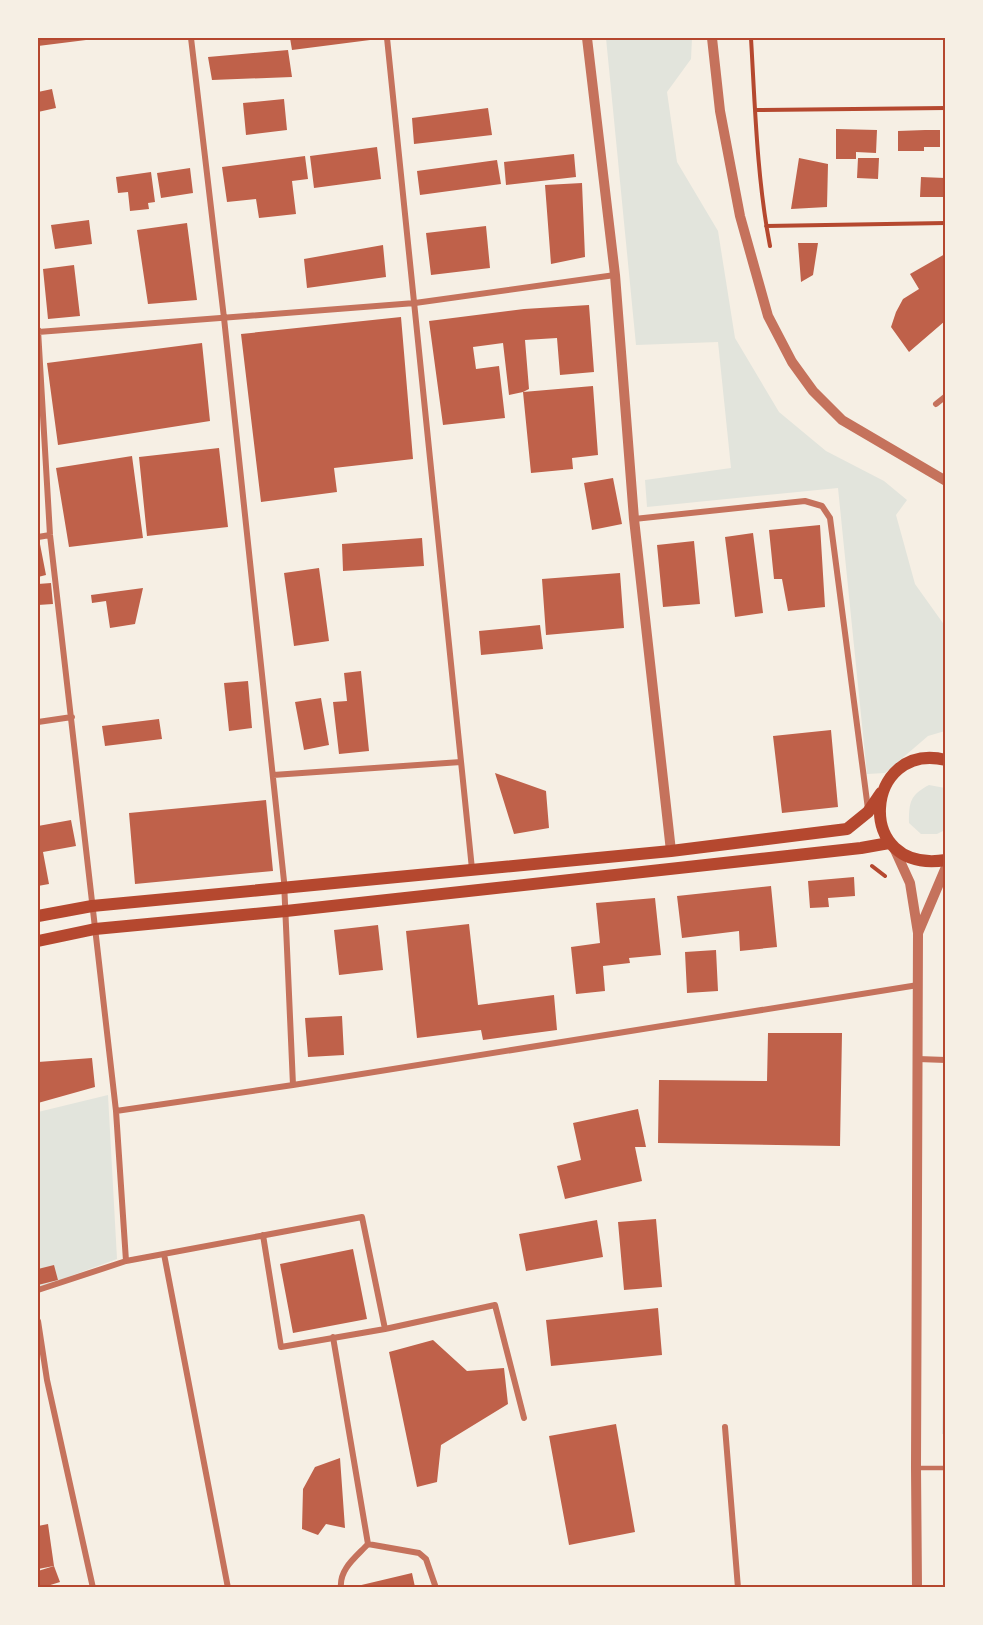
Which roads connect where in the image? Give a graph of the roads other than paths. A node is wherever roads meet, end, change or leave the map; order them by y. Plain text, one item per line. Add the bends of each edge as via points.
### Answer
1 (191, 38) edge
2 (387, 38) edge
3 (587, 38) edge
4 (712, 38) edge
5 (615, 275) junction
6 (415, 303) junction
7 (224, 318) junction
8 (38, 331) edge
9 (945, 396) edge
10 (936, 404) dead end
11 (945, 481) edge
12 (634, 519) junction
13 (50, 535) junction
14 (38, 537) edge
15 (72, 717) junction
16 (38, 722) edge
17 (945, 760) edge
18 (461, 762) junction
19 (273, 775) junction
20 (881, 793) junction
21 (868, 812) junction
22 (892, 846) junction
23 (671, 851) junction
24 (945, 860) edge
25 (945, 867) edge
26 (472, 869) junction
27 (284, 887) junction
28 (92, 906) junction
29 (286, 911) junction
30 (38, 916) edge
31 (95, 929) junction
32 (918, 933) junction
33 (38, 941) edge
34 (918, 985) junction
35 (918, 1059) junction
36 (945, 1060) edge
37 (293, 1085) junction
38 (116, 1111) junction
39 (263, 1235) junction
40 (164, 1254) junction
41 (126, 1261) junction
42 (38, 1290) edge
43 (38, 1321) edge
44 (386, 1329) junction
45 (333, 1337) junction
46 (47, 1380) junction
47 (38, 1382) edge
48 (524, 1418) dead end
49 (724, 1427) dead end
50 (916, 1468) junction
51 (945, 1468) edge
52 (368, 1544) junction
53 (93, 1587) edge
54 (228, 1587) edge
55 (341, 1587) edge
56 (436, 1587) edge
57 (738, 1587) edge
58 (917, 1587) edge

1 - 7 street
2 - 6 street
3 - 5 street
4 - 11 street via 720,111 740,216 768,316 792,362 813,391 842,420
5 - 6 street
5 - 12 street
6 - 7 street
6 - 18 street
7 - 8 street
7 - 19 street
8 - 13 street
9 - 10 street
12 - 21 street via 805,501 822,506 830,518
12 - 23 street
13 - 14 street
13 - 15 street
15 - 16 street
15 - 28 street
17 - 20 main road via 924,758 906,764 891,776
18 - 19 street
18 - 26 street
19 - 27 street
20 - 21 main road
20 - 22 main road via 879,819
21 - 23 main road via 847,829
22 - 24 main road via 912,859 930,863
22 - 29 main road
22 - 32 street via 910,883
23 - 26 main road
25 - 32 street
26 - 27 main road
27 - 28 main road
27 - 29 street
28 - 30 main road
28 - 31 street
29 - 31 main road
29 - 37 street
31 - 33 main road
31 - 38 street
32 - 34 street
34 - 35 street
34 - 37 street
35 - 36 street
35 - 50 street
37 - 38 street
38 - 41 street
39 - 40 street
39 - 44 street via 362,1217
39 - 45 street via 281,1347
40 - 41 street
40 - 54 street
41 - 42 street
43 - 46 street
44 - 45 street
44 - 48 street via 495,1305
45 - 52 street
46 - 47 street
46 - 53 street
49 - 57 street
50 - 51 lane
50 - 58 street
52 - 55 street via 346,1566
52 - 56 street via 419,1553 426,1559

